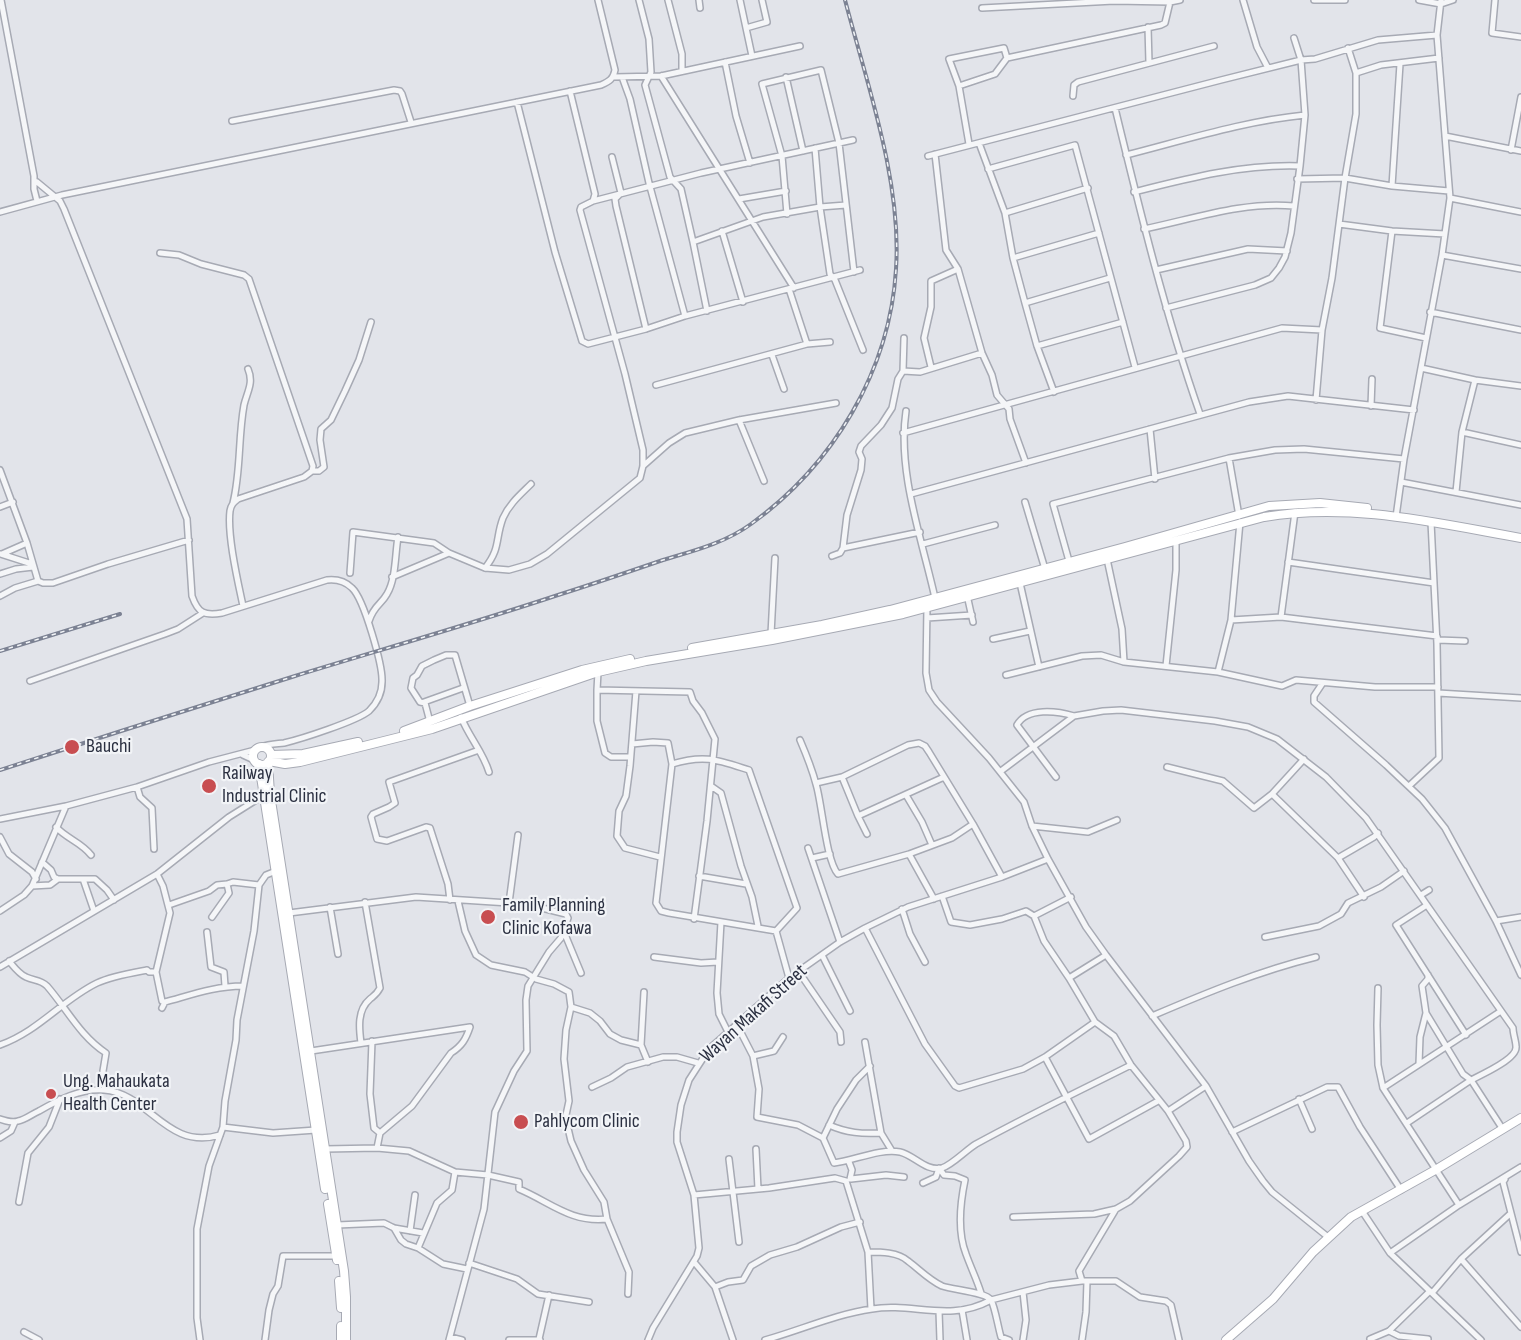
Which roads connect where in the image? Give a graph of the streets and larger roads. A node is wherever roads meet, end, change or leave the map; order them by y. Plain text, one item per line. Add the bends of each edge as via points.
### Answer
1 (1, 0) edge
2 (598, 0) edge
3 (639, 0) edge
4 (668, 0) edge
5 (699, 0) edge
6 (740, 0) edge
7 (762, 0) edge
8 (998, 0) edge
9 (1180, 0) edge
10 (1243, 0) edge
11 (1314, 0) edge
12 (1345, 0) edge
13 (1419, 0) edge
14 (1453, 0) edge
15 (1494, 0) edge
16 (1170, 2) junction
17 (1441, 2) edge
18 (998, 7) junction
19 (700, 8) dead end
20 (982, 8) dead end
21 (1148, 27) junction
22 (746, 28) junction
23 (1437, 35) junction
24 (1521, 37) edge
25 (1294, 38) dead end
26 (801, 46) dead end
27 (1215, 46) dead end
28 (1348, 48) junction
29 (752, 56) junction
30 (1008, 58) junction
31 (1439, 58) junction
32 (1301, 60) junction
33 (725, 62) junction
34 (1149, 63) junction
35 (1400, 64) junction
36 (1268, 68) junction
37 (682, 71) junction
38 (1356, 73) junction
39 (649, 76) junction
40 (661, 76) junction
41 (614, 77) junction
42 (622, 77) junction
43 (786, 77) junction
44 (959, 86) junction
45 (570, 91) junction
46 (1073, 96) dead end
47 (1521, 97) edge
48 (517, 102) junction
49 (1115, 108) junction
50 (1305, 115) junction
51 (232, 121) dead end
52 (411, 122) junction
53 (1445, 136) junction
54 (853, 140) dead end
55 (839, 143) junction
56 (979, 143) junction
57 (969, 144) junction
58 (816, 148) junction
59 (1511, 150) junction
60 (803, 151) junction
61 (1521, 151) edge
62 (1126, 155) junction
63 (782, 156) junction
64 (612, 157) dead end
65 (750, 163) junction
66 (1300, 166) junction
67 (719, 169) junction
68 (988, 169) junction
69 (34, 176) junction
70 (1345, 178) junction
71 (1297, 179) junction
72 (673, 180) junction
73 (37, 182) junction
74 (1392, 186) junction
75 (651, 187) junction
76 (1088, 188) junction
77 (34, 189) junction
78 (786, 191) junction
79 (1449, 191) junction
80 (1134, 192) junction
81 (621, 193) junction
82 (55, 197) junction
83 (1450, 198) junction
84 (739, 199) junction
85 (40, 200) junction
86 (593, 201) junction
87 (29, 202) junction
88 (846, 205) junction
89 (1294, 206) junction
90 (820, 207) junction
91 (0, 212) edge
92 (1521, 212) edge
93 (1005, 213) junction
94 (787, 214) junction
95 (751, 221) junction
96 (1339, 224) junction
97 (1144, 229) junction
98 (722, 231) junction
99 (1392, 231) junction
100 (1099, 233) junction
101 (1445, 234) junction
102 (693, 242) junction
103 (1287, 251) junction
104 (160, 253) dead end
105 (1442, 255) junction
106 (1013, 258) junction
107 (958, 269) junction
108 (1521, 269) edge
109 (1156, 270) junction
110 (833, 277) junction
111 (1110, 278) junction
112 (792, 289) junction
113 (743, 302) junction
114 (1025, 303) junction
115 (1166, 308) junction
116 (707, 311) junction
117 (1430, 312) junction
118 (685, 316) junction
119 (371, 322) dead end
120 (1123, 322) junction
121 (646, 329) junction
122 (1322, 330) junction
123 (1521, 330) edge
124 (614, 336) junction
125 (904, 338) dead end
126 (1426, 338) junction
127 (830, 342) dead end
128 (807, 344) junction
129 (1037, 346) junction
130 (863, 350) dead end
131 (982, 352) junction
132 (772, 355) junction
133 (1180, 356) junction
134 (931, 368) junction
135 (1135, 368) junction
136 (1421, 368) junction
137 (248, 369) dead end
138 (903, 371) junction
139 (1372, 379) dead end
140 (1475, 380) junction
141 (656, 385) dead end
142 (1521, 386) edge
143 (784, 389) dead end
144 (1054, 392) junction
145 (1316, 400) junction
146 (836, 403) dead end
147 (1007, 405) junction
148 (1371, 406) junction
149 (1414, 410) junction
150 (906, 411) dead end
151 (1200, 414) junction
152 (739, 420) junction
153 (1150, 429) junction
154 (1462, 432) junction
155 (903, 433) junction
156 (1521, 445) edge
157 (1229, 458) junction
158 (1404, 459) junction
159 (1026, 463) junction
160 (643, 466) junction
161 (0, 470) edge
162 (312, 471) junction
163 (1155, 479) junction
164 (764, 481) dead end
165 (1401, 482) junction
166 (531, 484) dead end
167 (1456, 492) junction
168 (911, 494) junction
169 (13, 502) junction
170 (1025, 502) dead end
171 (233, 503) junction
172 (1521, 505) edge
173 (0, 507) edge
174 (1295, 511) junction
175 (1397, 515) junction
176 (1240, 519) junction
177 (1431, 522) junction
178 (995, 525) dead end
179 (920, 532) junction
180 (1521, 536) edge
181 (398, 537) junction
182 (1176, 539) junction
183 (189, 540) junction
184 (27, 543) junction
185 (923, 544) junction
186 (0, 545) edge
187 (843, 548) junction
188 (448, 553) junction
189 (1, 554) edge
190 (832, 556) dead end
191 (775, 558) dead end
192 (1107, 559) junction
193 (1069, 561) junction
194 (1288, 562) junction
195 (33, 566) junction
196 (484, 568) junction
197 (1045, 569) junction
198 (350, 573) dead end
199 (0, 574) edge
200 (392, 578) junction
201 (38, 581) junction
202 (1020, 583) junction
203 (1434, 583) junction
204 (967, 595) junction
205 (0, 596) edge
206 (935, 598) junction
207 (243, 606) junction
208 (927, 606) junction
209 (203, 613) junction
210 (972, 615) junction
211 (1281, 617) junction
212 (927, 618) junction
213 (1231, 620) junction
214 (369, 621) junction
215 (973, 622) dead end
216 (834, 625) junction
217 (1030, 630) junction
218 (771, 634) junction
219 (1437, 636) junction
220 (993, 639) dead end
221 (1465, 641) dead end
222 (1124, 662) junction
223 (1166, 666) junction
224 (1039, 667) junction
225 (602, 669) junction
226 (1218, 672) junction
227 (1006, 675) dead end
228 (30, 681) dead end
229 (1322, 684) junction
230 (463, 688) junction
231 (597, 690) junction
232 (1438, 690) junction
233 (636, 691) junction
234 (1521, 698) edge
235 (424, 702) junction
236 (470, 706) junction
237 (1074, 716) junction
238 (461, 717) junction
239 (430, 722) junction
240 (800, 740) dead end
241 (282, 743) junction
242 (632, 744) junction
243 (1032, 747) junction
244 (258, 749) junction
245 (479, 750) junction
246 (243, 754) junction
247 (630, 757) junction
248 (712, 758) junction
249 (265, 759) junction
250 (1304, 759) junction
251 (672, 764) junction
252 (1167, 767) dead end
253 (1000, 771) junction
254 (489, 772) dead end
255 (842, 777) junction
256 (944, 777) junction
257 (1056, 777) dead end
258 (816, 783) junction
259 (711, 786) junction
260 (1409, 786) junction
261 (137, 787) junction
262 (1272, 794) junction
263 (264, 795) junction
264 (906, 795) junction
265 (66, 806) junction
266 (858, 816) junction
267 (0, 819) edge
268 (1117, 820) dead end
269 (973, 824) junction
270 (1032, 826) junction
271 (56, 828) junction
272 (1378, 833) junction
273 (867, 834) dead end
274 (518, 835) dead end
275 (0, 837) edge
276 (932, 845) junction
277 (808, 848) dead end
278 (154, 849) dead end
279 (830, 854) junction
280 (909, 854) junction
281 (90, 855) dead end
282 (660, 857) junction
283 (812, 858) junction
284 (1338, 858) junction
285 (1048, 859) junction
286 (42, 862) junction
287 (276, 871) junction
288 (1404, 871) junction
289 (157, 874) junction
290 (699, 876) junction
291 (1002, 877) junction
292 (36, 879) junction
293 (58, 879) junction
294 (83, 879) junction
295 (227, 884) junction
296 (746, 884) junction
297 (259, 885) junction
298 (32, 886) junction
299 (1429, 890) dead end
300 (1421, 895) junction
301 (942, 896) junction
302 (1071, 897) junction
303 (1364, 897) junction
304 (934, 899) junction
305 (114, 900) junction
306 (450, 900) junction
307 (458, 901) junction
308 (365, 902) junction
309 (509, 903) junction
310 (1427, 904) junction
311 (169, 905) junction
312 (330, 907) junction
313 (902, 909) junction
314 (0, 911) edge
315 (94, 911) junction
316 (290, 913) junction
317 (212, 916) dead end
318 (1034, 916) junction
319 (1521, 917) edge
320 (694, 918) junction
321 (1496, 921) junction
322 (721, 922) junction
323 (758, 926) junction
324 (865, 928) junction
325 (776, 931) junction
326 (207, 932) dead end
327 (564, 932) junction
328 (1265, 937) dead end
329 (840, 942) junction
330 (338, 954) dead end
331 (822, 955) junction
332 (1106, 956) junction
333 (654, 957) dead end
334 (1316, 957) dead end
335 (9, 961) junction
336 (718, 962) junction
337 (925, 962) dead end
338 (0, 967) edge
339 (1520, 971) edge
340 (156, 972) junction
341 (799, 972) junction
342 (581, 973) dead end
343 (1428, 975) junction
344 (532, 977) junction
345 (789, 978) junction
346 (1069, 978) junction
347 (225, 986) junction
348 (243, 986) junction
349 (1378, 988) dead end
350 (644, 992) dead end
351 (162, 1001) dead end
352 (64, 1006) junction
353 (571, 1007) junction
354 (162, 1008) dead end
355 (850, 1011) dead end
356 (1501, 1011) junction
357 (1426, 1013) junction
358 (1152, 1016) junction
359 (1095, 1022) junction
360 (737, 1025) junction
361 (728, 1032) junction
362 (1466, 1035) junction
363 (783, 1037) dead end
364 (372, 1041) junction
365 (841, 1042) dead end
366 (865, 1042) dead end
367 (361, 1043) junction
368 (641, 1045) junction
369 (0, 1046) edge
370 (1446, 1047) junction
371 (311, 1051) junction
372 (753, 1056) junction
373 (1045, 1058) junction
374 (648, 1062) junction
375 (698, 1063) junction
376 (1419, 1064) junction
377 (1131, 1065) junction
378 (870, 1066) junction
379 (1471, 1080) junction
380 (1206, 1086) junction
381 (592, 1087) dead end
382 (1383, 1088) junction
383 (105, 1090) junction
384 (1066, 1097) junction
385 (60, 1099) junction
386 (1299, 1100) junction
387 (1158, 1101) junction
388 (1168, 1111) junction
389 (758, 1117) junction
390 (1521, 1118) edge
391 (0, 1119) edge
392 (15, 1122) junction
393 (1407, 1123) junction
394 (757, 1125) dead end
395 (829, 1125) junction
396 (223, 1127) junction
397 (1502, 1128) junction
398 (1312, 1129) dead end
399 (316, 1130) junction
400 (1232, 1132) junction
401 (380, 1133) junction
402 (882, 1133) junction
403 (220, 1135) junction
404 (0, 1138) edge
405 (823, 1138) junction
406 (377, 1148) junction
407 (325, 1149) junction
408 (756, 1149) dead end
409 (892, 1151) junction
410 (729, 1159) dead end
411 (849, 1162) junction
412 (1521, 1167) edge
413 (939, 1168) junction
414 (1437, 1169) junction
415 (455, 1172) junction
416 (488, 1174) junction
417 (904, 1177) dead end
418 (1507, 1177) junction
419 (849, 1180) junction
420 (922, 1183) dead end
421 (758, 1189) junction
422 (733, 1190) junction
423 (1401, 1190) junction
424 (415, 1195) dead end
425 (694, 1195) junction
426 (19, 1202) dead end
427 (1459, 1205) junction
428 (1116, 1209) junction
429 (1362, 1211) junction
430 (1510, 1215) junction
431 (1013, 1217) dead end
432 (607, 1219) junction
433 (860, 1222) junction
434 (337, 1225) junction
435 (394, 1228) junction
436 (410, 1231) junction
437 (423, 1233) junction
438 (1328, 1237) junction
439 (739, 1242) dead end
440 (418, 1248) junction
441 (868, 1252) junction
442 (1521, 1252) edge
443 (1390, 1253) junction
444 (336, 1256) junction
445 (1461, 1259) junction
446 (694, 1262) junction
447 (468, 1266) junction
448 (1085, 1281) junction
449 (715, 1287) junction
450 (1023, 1292) junction
451 (1431, 1292) junction
452 (981, 1293) junction
453 (628, 1294) dead end
454 (549, 1295) junction
455 (990, 1300) junction
456 (590, 1302) dead end
457 (872, 1309) junction
458 (962, 1310) junction
459 (939, 1311) junction
460 (1521, 1327) edge
461 (1389, 1330) junction
462 (24, 1332) dead end
463 (449, 1338) edge
464 (1370, 1339) edge
465 (1428, 1339) edge
466 (39, 1340) edge
467 (200, 1340) edge
468 (265, 1340) edge
469 (341, 1340) edge
470 (346, 1340) edge
471 (462, 1340) edge
472 (509, 1340) edge
473 (540, 1340) edge
474 (648, 1340) edge
475 (733, 1340) edge
476 (765, 1340) edge
477 (940, 1340) edge
478 (967, 1340) edge
479 (1009, 1340) edge
480 (1023, 1340) edge
481 (1082, 1340) edge
482 (1179, 1340) edge
483 (1226, 1340) edge
484 (1481, 1340) edge

1 - 69 street
2 - 41 street
3 - 39 street via 649,39
4 - 37 street via 682,54
5 - 19 street
6 - 22 street
7 - 22 street via 766,22
8 - 18 street
9 - 16 street
10 - 36 street via 1257,47
11 - 12 street
13 - 17 street
14 - 17 street
15 - 24 street via 1492,33
16 - 18 street
16 - 21 street via 1165,23
17 - 23 street
18 - 20 street
21 - 30 street
21 - 34 street
22 - 29 street
23 - 28 street via 1378,40
23 - 31 street
25 - 32 street
26 - 29 street
27 - 34 street
28 - 32 street
28 - 38 street
29 - 33 street
30 - 44 street via 995,74
30 - 44 street via 1004,48 949,59
31 - 35 street
31 - 53 street
32 - 36 street
32 - 50 street
33 - 37 street
33 - 65 street
34 - 46 street via 1078,82
35 - 38 street
35 - 74 street
36 - 49 street
37 - 40 street
38 - 70 street via 1356,114
39 - 40 street
39 - 42 street
39 - 72 street via 645,85
40 - 67 street
41 - 42 street
41 - 45 street via 602,85
42 - 75 street
43 - 55 street via 821,70
43 - 60 street
43 - 63 street via 762,84
44 - 57 street
45 - 48 street
45 - 86 street via 594,184
47 - 59 street
48 - 52 street
48 - 124 street via 582,341 588,344
49 - 56 street
49 - 62 street
50 - 62 street via 1243,125
50 - 66 street
51 - 52 street via 393,90 402,94
52 - 82 street
53 - 59 street
53 - 79 street
54 - 55 street
55 - 58 street
55 - 88 street
56 - 57 street
56 - 68 street
57 - 107 street via 932,155 946,249
58 - 60 street
58 - 90 street
59 - 61 street
60 - 63 street
62 - 80 street
63 - 65 street
63 - 78 street
64 - 81 street
65 - 67 street
66 - 71 street
66 - 80 street via 1247,167
67 - 72 street
67 - 84 street
68 - 76 street via 1075,145
68 - 93 street
69 - 73 street
69 - 77 street
70 - 71 street
70 - 74 street
70 - 96 street
71 - 89 street
72 - 75 street
72 - 102 street via 681,189
73 - 82 street
73 - 85 street
74 - 79 street
75 - 81 street
75 - 118 street
76 - 93 street
76 - 100 street
77 - 85 street
77 - 87 street
78 - 84 street
78 - 94 street
79 - 83 street
80 - 97 street
81 - 86 street
81 - 121 street via 615,199 616,206
82 - 85 street
82 - 183 street via 64,209 184,512
83 - 92 street
83 - 101 street
84 - 95 street
85 - 87 street
86 - 124 street via 580,210
87 - 91 street
88 - 90 street
88 - 110 street via 857,271
89 - 97 street via 1249,207
89 - 103 street
90 - 94 street
90 - 110 street
93 - 106 street
94 - 95 street
95 - 98 street
95 - 112 street
96 - 99 street
96 - 122 street
97 - 109 street
98 - 102 street
98 - 113 street
99 - 101 street
99 - 126 street via 1380,328
100 - 106 street
100 - 111 street
101 - 105 street
102 - 116 street
103 - 109 street via 1248,249
103 - 115 street via 1270,278
104 - 162 street via 179,255 249,279
105 - 108 street
105 - 117 street
106 - 114 street
107 - 131 street
107 - 134 street via 931,281 931,307 924,338
109 - 115 street
110 - 112 street
110 - 130 street
111 - 114 street
111 - 120 street
112 - 113 street
112 - 128 street
113 - 116 street
114 - 129 street
115 - 133 street
116 - 118 street
117 - 123 street
117 - 126 street
118 - 121 street
119 - 162 street via 345,392 331,420 321,429 324,467
120 - 129 street
120 - 135 street
121 - 124 street
122 - 133 street via 1282,328
122 - 145 street
124 - 160 street via 643,450
125 - 138 street
126 - 136 street
127 - 128 street
128 - 132 street
129 - 144 street
131 - 134 street
131 - 147 street via 997,395
132 - 141 street
132 - 143 street
133 - 135 street
133 - 151 street
134 - 138 street
135 - 144 street
136 - 140 street
136 - 149 street
137 - 171 street via 252,381 242,421
138 - 187 street via 889,414 859,452 861,470 847,515
139 - 148 street
140 - 142 street
140 - 154 street
144 - 147 street
145 - 148 street
145 - 151 street via 1288,396
146 - 152 street
147 - 155 street
147 - 159 street
148 - 149 street
149 - 158 street
150 - 155 street
151 - 153 street
152 - 160 street via 685,433
152 - 164 street
153 - 159 street
153 - 163 street
154 - 156 street
154 - 167 street
155 - 168 street
157 - 158 street via 1304,449
157 - 163 street
157 - 176 street
158 - 165 street
159 - 168 street
160 - 196 street via 640,478 632,486 547,554 509,570
161 - 169 street
162 - 171 street
163 - 193 street via 1053,504
165 - 167 street
165 - 175 street
166 - 196 street via 504,516 497,549
167 - 172 street
168 - 179 street
169 - 173 street
169 - 184 street
170 - 197 street
171 - 207 street via 231,528
174 - 175 street
174 - 176 street
174 - 194 street
175 - 176 street via 1320,503 1269,506
175 - 177 street
175 - 180 street
176 - 182 street
176 - 193 street
176 - 213 street
177 - 180 street
177 - 203 street
178 - 185 street
179 - 185 street
179 - 187 street
181 - 188 street via 434,543
181 - 198 street via 353,532
181 - 200 street
182 - 192 street
182 - 223 street
183 - 201 street via 53,583
183 - 209 street via 192,596
184 - 189 street
184 - 195 street
185 - 206 street
186 - 189 street
187 - 190 street via 840,554
188 - 196 street
188 - 200 street
189 - 195 street
191 - 218 street
192 - 202 street
192 - 222 street via 1122,629
193 - 197 street
194 - 203 street
194 - 211 street
195 - 199 street
195 - 201 street
197 - 206 street
200 - 214 street via 387,596 372,609
201 - 205 street
202 - 204 street
202 - 217 street
203 - 219 street
204 - 208 street
204 - 210 street
206 - 216 street
207 - 209 street via 211,615
207 - 214 street via 336,579 360,597
208 - 212 street
208 - 216 street via 903,614
209 - 228 street via 178,629
210 - 212 street
210 - 215 street
211 - 213 street
211 - 219 street
212 - 253 street via 929,690
213 - 226 street
214 - 241 street via 382,679 376,703 360,717
216 - 218 street
216 - 225 street via 772,640
217 - 220 street
217 - 224 street
218 - 225 street
219 - 221 street via 1438,640
219 - 232 street
222 - 223 street
222 - 224 street via 1101,655 1082,656
223 - 226 street
224 - 227 street
225 - 231 street
225 - 236 street via 582,670
225 - 238 street
226 - 229 street via 1282,686 1296,680
229 - 232 street
229 - 260 street via 1314,702
230 - 235 street
230 - 235 street via 455,655 446,655 422,666 411,681 411,688
230 - 236 street
231 - 233 street
231 - 247 street via 597,721 605,753 611,757
232 - 234 street
232 - 260 street via 1439,758
233 - 242 street
233 - 248 street via 690,692 715,739
235 - 239 street
236 - 239 street
237 - 243 street
237 - 243 street via 1059,711 1031,713 1021,720 1017,725
237 - 250 street via 1121,710 1215,721 1277,739
238 - 245 street
238 - 249 street via 432,729 300,762 285,764
239 - 249 street via 324,750
240 - 258 street
241 - 244 street
241 - 249 street
242 - 247 street
242 - 251 street via 668,743
243 - 253 street
243 - 257 street
244 - 246 street
244 - 249 street
244 - 249 street via 266,748
245 - 254 street
245 - 306 street via 389,782 395,803 371,817 377,839 382,841 430,828
246 - 249 street
246 - 261 street
247 - 282 street via 617,836 625,848
248 - 251 street
248 - 259 street
248 - 325 street via 749,770 797,908
249 - 263 street
249 - 316 street
250 - 262 street
250 - 272 street via 1348,798
251 - 282 street
252 - 262 street via 1223,781 1254,808
253 - 270 street via 1024,802
255 - 256 street via 919,743 925,746
255 - 258 street
255 - 266 street
256 - 264 street
256 - 269 street
258 - 279 street
259 - 290 street
259 - 296 street via 721,793
260 - 321 street via 1445,828
261 - 265 street
261 - 278 street via 140,797 152,808
262 - 284 street
263 - 287 street
263 - 289 street via 229,817
264 - 266 street
264 - 276 street
265 - 267 street
265 - 271 street
266 - 273 street
268 - 270 street via 1088,832
269 - 276 street via 960,835
269 - 291 street
270 - 285 street
271 - 281 street
271 - 286 street
272 - 284 street
272 - 288 street
274 - 309 street
275 - 292 street via 9,854
276 - 280 street
277 - 283 street
279 - 280 street via 835,871 841,874
279 - 283 street
280 - 304 street
282 - 320 street via 656,903 661,911
283 - 329 street
284 - 303 street
285 - 291 street, Wayan Makafi Street
285 - 302 street
286 - 292 street
286 - 293 street
287 - 297 street via 261,879
287 - 399 street
288 - 300 street
288 - 303 street
289 - 305 street
289 - 311 street
290 - 296 street
290 - 320 street
291 - 301 street, Wayan Makafi Street
292 - 298 street
293 - 294 street
293 - 298 street via 50,885
294 - 305 street via 95,879
294 - 315 street
295 - 297 street
295 - 311 street
295 - 317 street via 229,893
296 - 323 street
297 - 348 street
298 - 314 street
299 - 300 street
300 - 310 street
301 - 304 street, Wayan Makafi Street
301 - 318 street via 951,922 970,926 1026,911
302 - 318 street
302 - 332 street
303 - 328 street via 1348,903 1341,914 1319,926
304 - 313 street, Wayan Makafi Street
305 - 315 street
306 - 307 street
306 - 308 street via 416,897
307 - 309 street
307 - 344 street via 465,931 477,955 491,965
308 - 312 street
308 - 367 street via 380,988 363,1008
309 - 327 street via 566,915
310 - 343 street via 1396,925
310 - 356 street
311 - 340 street via 169,922
312 - 316 street
312 - 330 street
313 - 324 street, Wayan Makafi Street
313 - 337 street
315 - 335 street
316 - 371 street
318 - 346 street via 1044,941
319 - 321 street
320 - 322 street
321 - 339 street
322 - 323 street
322 - 336 street
323 - 325 street
324 - 329 street, Wayan Makafi Street
324 - 373 street via 925,1044 955,1086 963,1088 1017,1072
325 - 345 street
326 - 347 street via 211,967 224,972
327 - 342 street
327 - 344 street
329 - 331 street, Wayan Makafi Street
331 - 341 street, Wayan Makafi Street
331 - 355 street
332 - 346 street
332 - 358 street
333 - 336 street
334 - 358 street via 1220,987
335 - 338 street
335 - 352 street via 22,975 40,980
336 - 361 street via 719,1014
340 - 351 street
340 - 352 street via 147,970 112,977 91,986
341 - 345 street, Wayan Makafi Street
341 - 365 street via 840,1032
343 - 357 street via 1422,986
343 - 362 street
344 - 353 street via 569,992
344 - 416 street via 526,1000 527,1050 495,1112
345 - 360 street, Wayan Makafi Street
346 - 359 street
347 - 348 street
347 - 354 street via 165,1002
348 - 396 street
349 - 382 street via 1378,1065
350 - 368 street
352 - 369 street via 24,1035
352 - 383 street via 84,1035 106,1053
353 - 368 street via 586,1011 621,1040
353 - 432 street via 564,1059 570,1101 567,1124 584,1170 604,1202
356 - 362 street
356 - 379 street via 1513,1028 1515,1053
357 - 370 street
357 - 376 street
358 - 380 street
359 - 373 street
359 - 377 street via 1114,1036
360 - 361 street, Wayan Makafi Street
360 - 372 street
361 - 375 street, Wayan Makafi Street
362 - 370 street
363 - 372 street via 774,1051
364 - 367 street
364 - 401 street via 370,1094 374,1128
364 - 401 street via 470,1027 459,1048 451,1053 412,1106
366 - 378 street
367 - 371 street
368 - 374 street
370 - 376 street
370 - 379 street
371 - 407 street
372 - 389 street via 759,1089
373 - 384 street
374 - 375 street via 677,1057
374 - 381 street via 627,1067
375 - 425 street, Wayan Makafi Street via 681,1105 677,1132
376 - 382 street
377 - 384 street
377 - 387 street
378 - 395 street via 856,1080
378 - 402 street
379 - 393 street
379 - 397 street
380 - 388 street
380 - 400 street
382 - 393 street
383 - 385 street
383 - 403 street via 125,1095 185,1136
384 - 387 street via 1089,1139
384 - 413 street via 977,1143
385 - 392 street
385 - 426 street via 49,1127 28,1152
386 - 398 street
386 - 400 street
386 - 423 street via 1327,1087 1338,1087
387 - 388 street
388 - 428 street via 1186,1141 1186,1149 1130,1201
389 - 394 street
389 - 405 street via 798,1125
390 - 397 street
391 - 392 street
392 - 404 street
393 - 414 street
395 - 402 street via 862,1134
395 - 405 street
396 - 399 street via 273,1133
396 - 403 street
397 - 414 street
399 - 444 street
400 - 438 street via 1272,1192
401 - 406 street
402 - 409 street
403 - 467 street via 209,1166 197,1229
405 - 411 street via 834,1163
406 - 407 street
406 - 415 street via 409,1151
407 - 434 street
408 - 421 street
409 - 411 street
409 - 413 street
410 - 422 street
411 - 419 street
412 - 418 street
413 - 420 street via 936,1177
413 - 452 street via 944,1175 965,1180 959,1225
414 - 423 street
414 - 427 street
415 - 416 street
415 - 437 street via 452,1190 436,1203
416 - 432 street via 519,1182 519,1189 566,1213 591,1221
416 - 447 street via 484,1209
417 - 419 street
418 - 427 street
418 - 430 street via 1503,1182
419 - 421 street
419 - 433 street
421 - 422 street
422 - 425 street
422 - 439 street
423 - 429 street
424 - 436 street
425 - 446 street, Wayan Makafi Street via 699,1248
427 - 443 street
428 - 431 street
428 - 448 street via 1079,1271
429 - 438 street
429 - 443 street
430 - 442 street
430 - 445 street
432 - 453 street via 629,1272
433 - 441 street
433 - 449 street via 770,1255 751,1266 743,1280
434 - 435 street via 377,1223
434 - 470 street via 346,1297
435 - 436 street
435 - 440 street via 401,1240
436 - 437 street
437 - 440 street
438 - 483 street via 1273,1299
440 - 447 street via 443,1264
441 - 452 street via 898,1256 943,1286
441 - 457 street
443 - 451 street
444 - 468 street via 283,1256
444 - 469 street
445 - 451 street
445 - 460 street
446 - 449 street
446 - 474 street, Wayan Makafi Street
447 - 454 street via 517,1279 538,1294
447 - 463 street
448 - 450 street
448 - 481 street
448 - 482 street via 1116,1281 1140,1297 1166,1301 1171,1305
449 - 475 street
450 - 455 street
450 - 480 street
451 - 461 street
451 - 484 street
452 - 455 street
454 - 456 street
454 - 473 street
455 - 458 street
455 - 479 street via 1001,1337
457 - 459 street
457 - 476 street
458 - 459 street
458 - 478 street
459 - 477 street
461 - 464 street
461 - 465 street via 1399,1336
462 - 466 street
463 - 471 street
472 - 473 street

